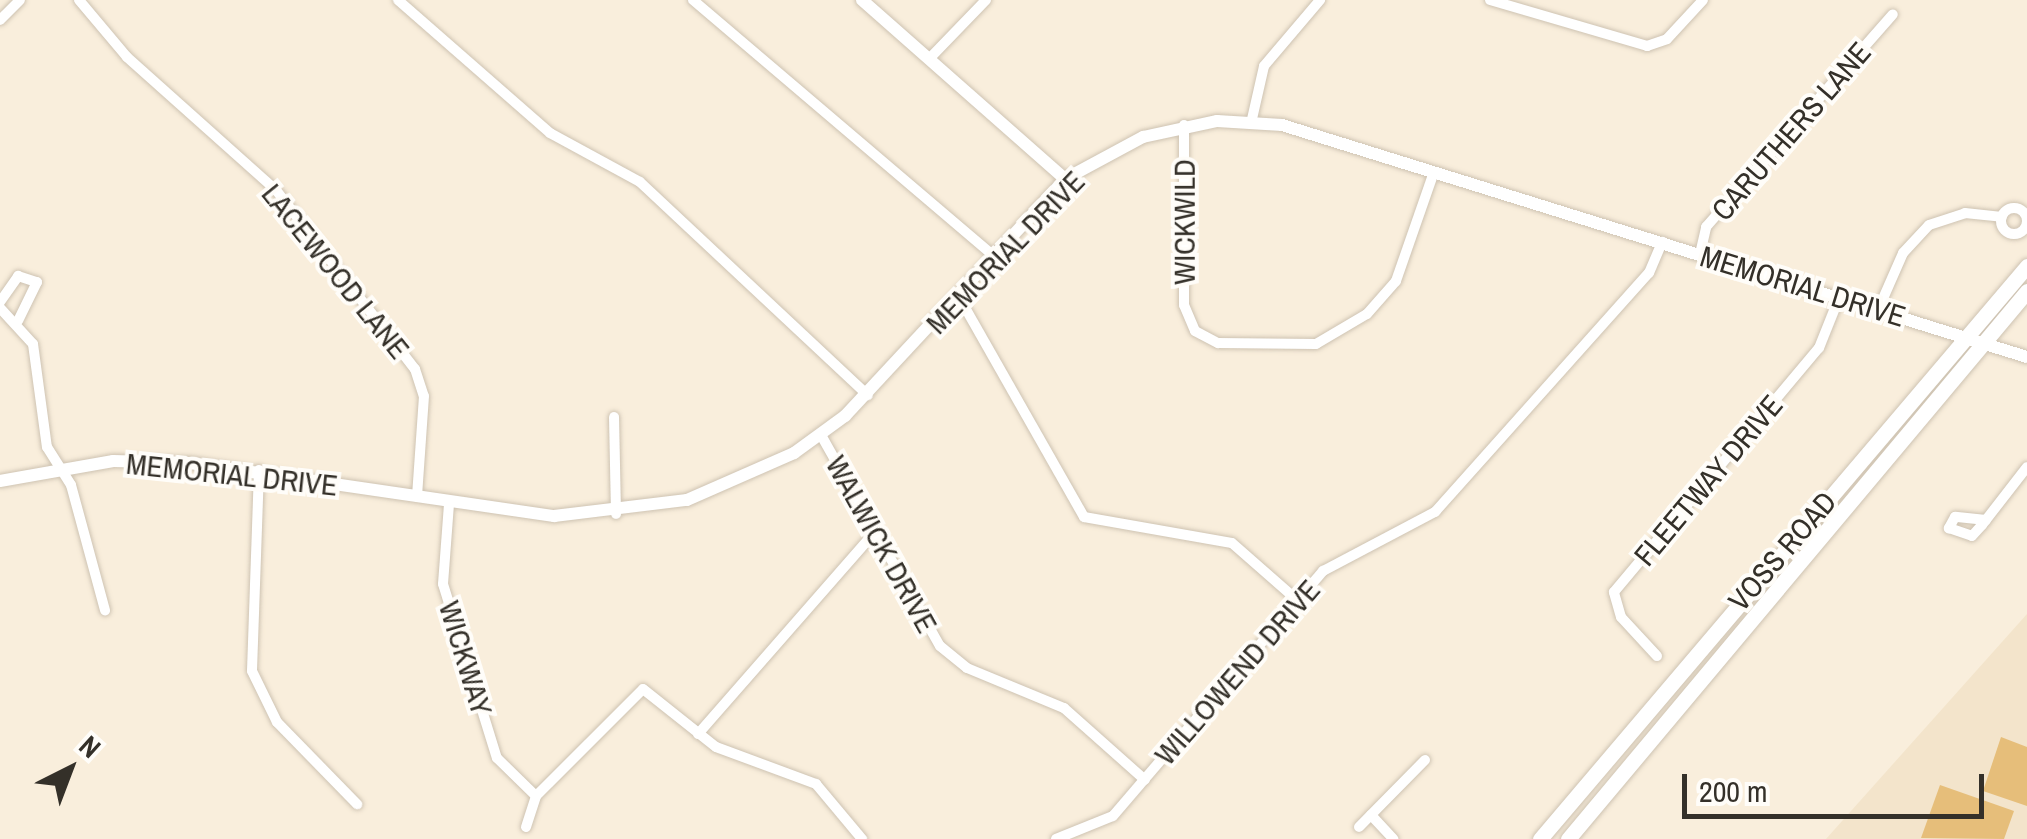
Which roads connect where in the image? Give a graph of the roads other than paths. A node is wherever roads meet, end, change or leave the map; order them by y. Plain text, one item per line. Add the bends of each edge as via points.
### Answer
1 (20, 0) edge
2 (79, 0) edge
3 (398, 0) edge
4 (694, 0) edge
5 (862, 0) edge
6 (986, 0) edge
7 (1320, 0) edge
8 (1490, 0) edge
9 (1703, 0) edge
10 (1514, 3) edge
11 (1893, 14) dead end
12 (0, 20) edge
13 (929, 59) junction
14 (1252, 120) junction
15 (1184, 125) junction
16 (1434, 172) junction
17 (1065, 180) junction
18 (2002, 217) dead end
19 (1662, 242) junction
20 (1700, 254) junction
21 (995, 257) junction
22 (2027, 266) edge
23 (2027, 291) edge
24 (959, 298) junction
25 (1839, 298) junction
26 (0, 305) edge
27 (1878, 310) junction
28 (18, 321) junction
29 (1966, 336) junction
30 (1982, 342) junction
31 (2027, 357) edge
32 (868, 395) junction
33 (614, 417) dead end
34 (821, 435) junction
35 (60, 467) junction
36 (2027, 467) edge
37 (259, 470) junction
38 (0, 481) edge
39 (417, 497) junction
40 (449, 504) junction
41 (616, 515) junction
42 (1986, 520) dead end
43 (1798, 533) junction
44 (872, 534) junction
45 (1812, 546) junction
46 (1297, 600) junction
47 (105, 610) dead end
48 (1717, 624) junction
49 (1732, 638) junction
50 (1657, 656) dead end
51 (698, 734) junction
52 (1425, 760) dead end
53 (1145, 780) junction
54 (536, 796) junction
55 (357, 804) dead end
56 (1563, 809) junction
57 (1371, 815) junction
58 (1580, 822) junction
59 (526, 827) dead end
60 (1359, 827) dead end
61 (862, 839) edge
62 (1056, 839) edge
63 (1393, 839) edge
64 (1540, 839) edge
65 (1568, 839) edge

1 - 12 street
2 - 39 street, LACEWOOD LANE via 127,57 276,190 416,369 424,396
3 - 32 street via 550,133 640,182
4 - 21 street
5 - 13 street
6 - 13 street
7 - 14 street via 1264,66
8 - 10 street
9 - 10 street via 1668,40 1647,46
11 - 20 street, CARUTHERS LANE via 1706,228
13 - 17 street
14 - 15 street, MEMORIAL DRIVE
14 - 16 street, MEMORIAL DRIVE
15 - 16 street, WICKWILD via 1184,305 1194,331 1218,343 1316,344 1367,314 1396,281
15 - 17 street, MEMORIAL DRIVE via 1120,146
16 - 19 street, MEMORIAL DRIVE
17 - 21 street, MEMORIAL DRIVE
18 - 27 street via 1965,214 1929,226 1902,253
19 - 20 street, MEMORIAL DRIVE
19 - 46 street, WILLOWEND DRIVE via 1648,273 1436,512 1350,554
20 - 25 street, MEMORIAL DRIVE
21 - 24 street, MEMORIAL DRIVE
22 - 29 main road, VOSS ROAD
23 - 30 main road, VOSS ROAD
24 - 32 street, MEMORIAL DRIVE
24 - 46 street via 1084,517 1232,543
25 - 27 street, MEMORIAL DRIVE
25 - 50 street, FLEETWAY DRIVE via 1819,348 1614,592 1622,617
26 - 28 street
26 - 28 street via 18,276 37,282
27 - 29 street, MEMORIAL DRIVE
28 - 35 street via 33,344 47,446
29 - 30 street, MEMORIAL DRIVE
29 - 43 main road, VOSS ROAD
30 - 31 street, MEMORIAL DRIVE
30 - 45 main road, VOSS ROAD
32 - 34 street, MEMORIAL DRIVE
33 - 41 street
34 - 41 street, MEMORIAL DRIVE via 728,486
34 - 44 street, WALWICK DRIVE
35 - 37 street, MEMORIAL DRIVE
35 - 38 street, MEMORIAL DRIVE
35 - 47 street
36 - 42 street
37 - 39 street, MEMORIAL DRIVE
37 - 55 street via 252,671 277,722
39 - 40 street, MEMORIAL DRIVE
40 - 41 street, MEMORIAL DRIVE
40 - 54 street, WICKWAY via 443,584 498,758
43 - 45 main road
43 - 48 main road, VOSS ROAD
44 - 51 street
44 - 53 street, WALWICK DRIVE via 940,646 1064,708
45 - 49 main road, VOSS ROAD
46 - 53 street, WILLOWEND DRIVE
48 - 49 main road
48 - 56 main road, VOSS ROAD
49 - 58 main road, VOSS ROAD
51 - 54 street via 643,689
51 - 61 street via 816,784
52 - 57 street
53 - 62 street, WILLOWEND DRIVE via 1113,816
54 - 59 street
56 - 58 main road
56 - 64 main road, VOSS ROAD
57 - 60 street
57 - 63 street
58 - 65 main road, VOSS ROAD

